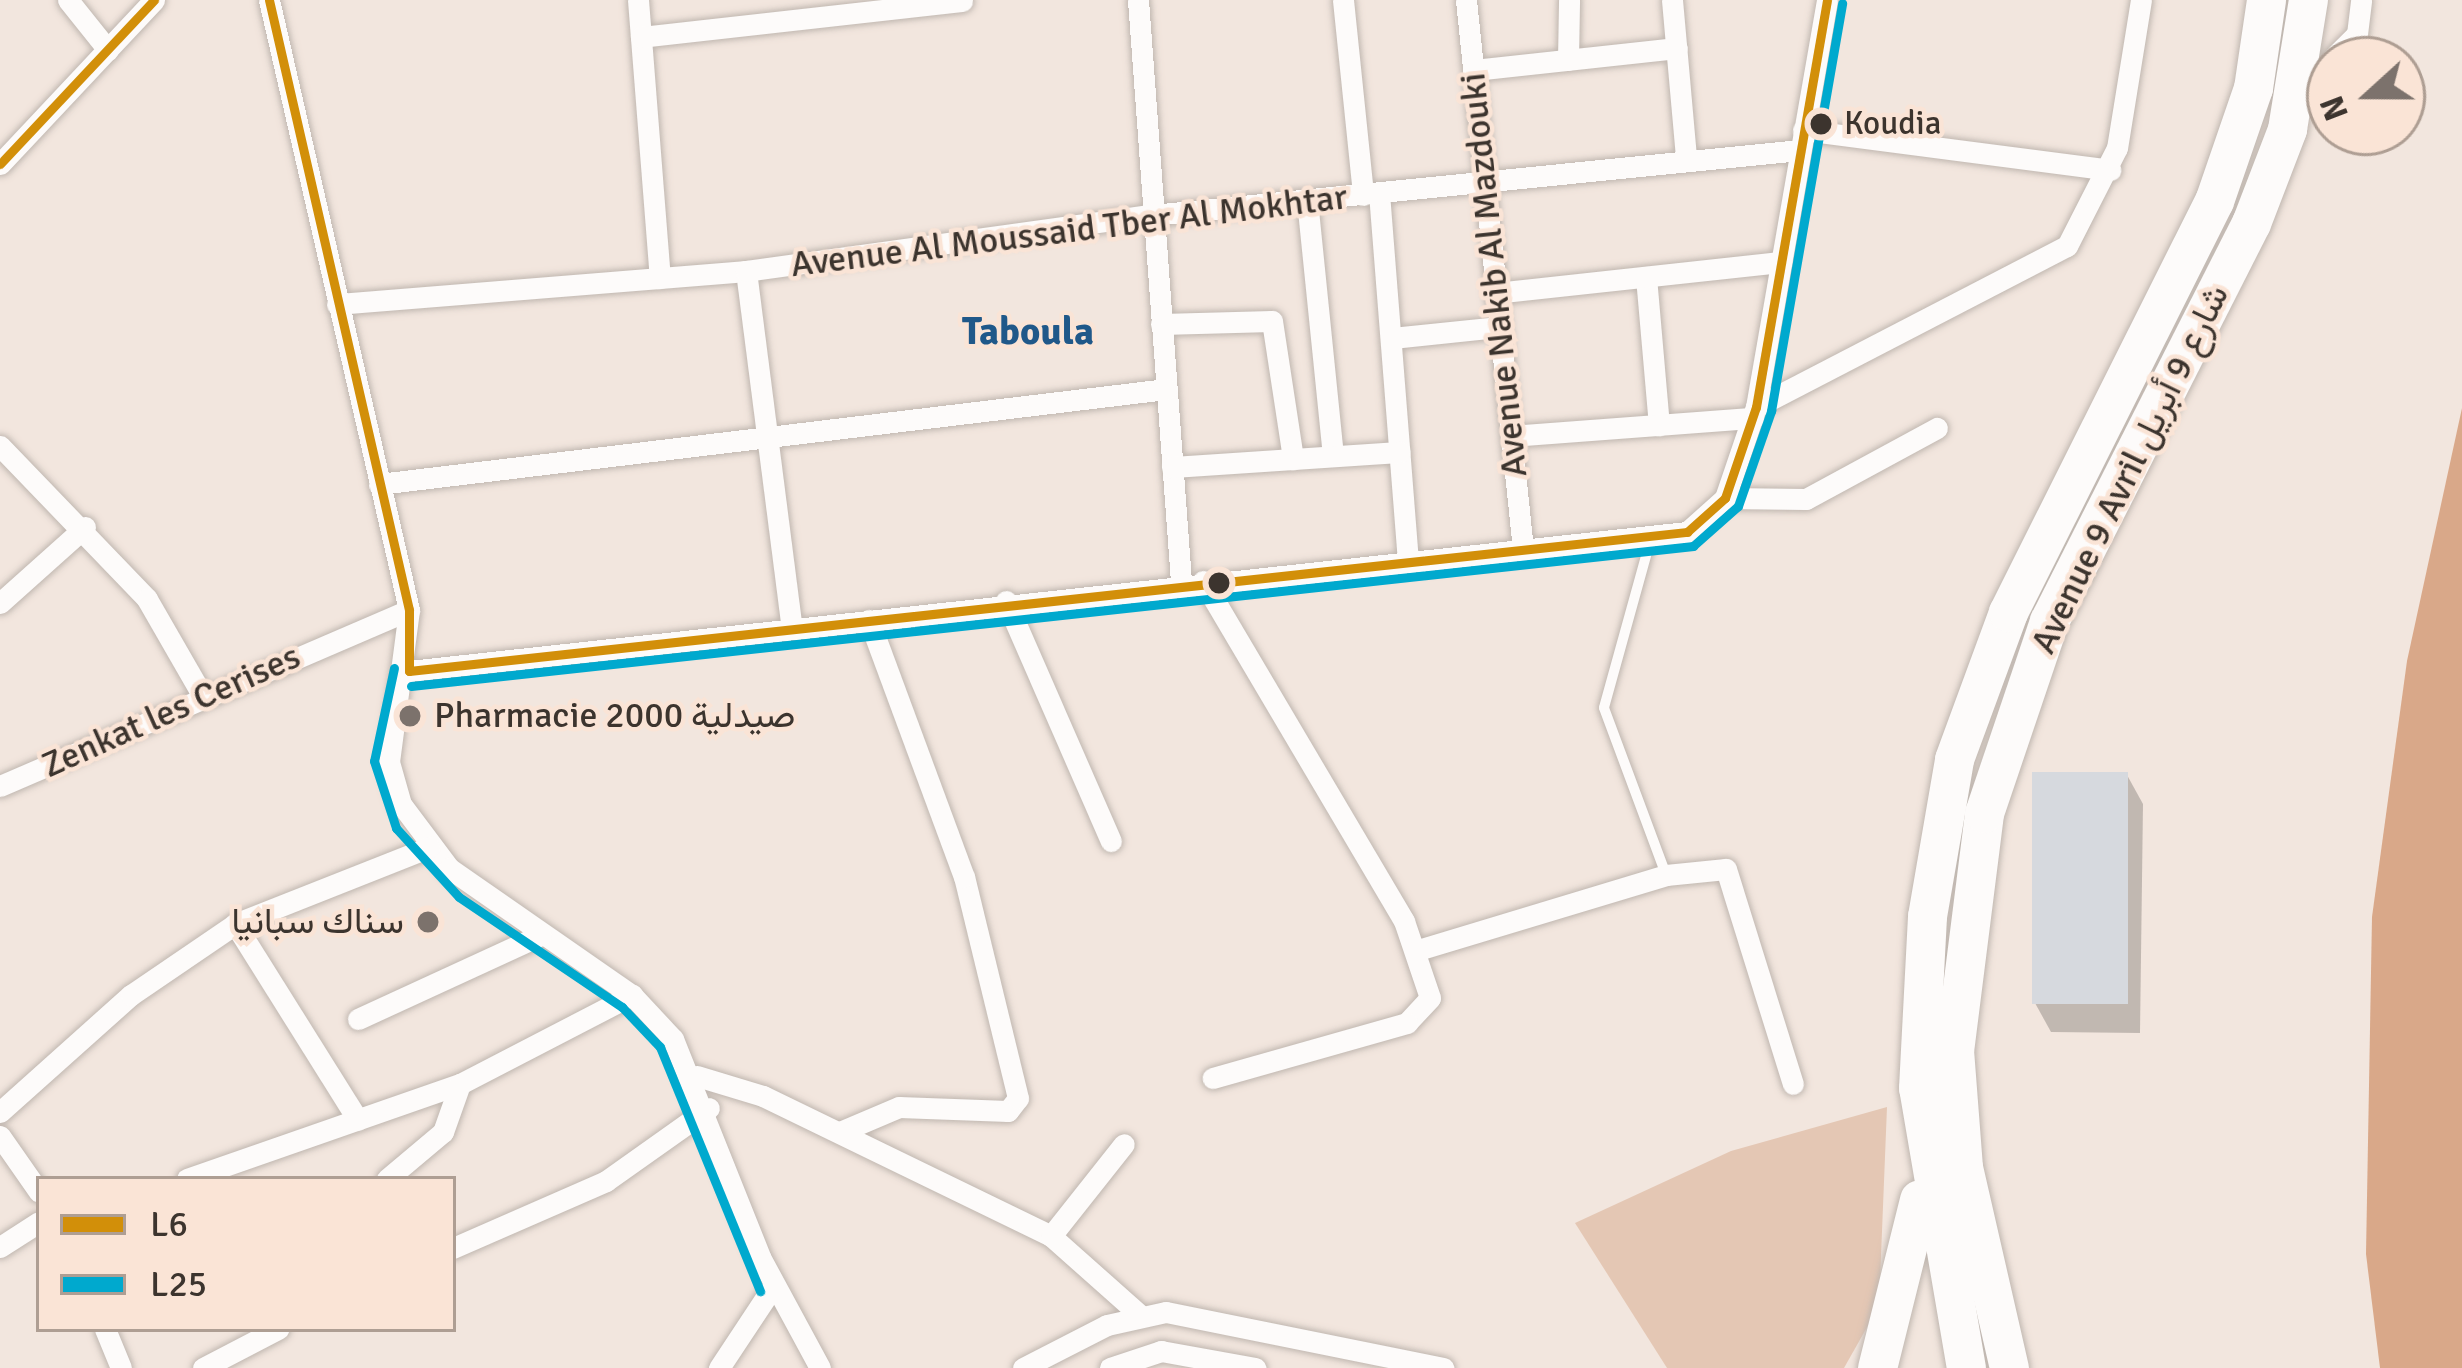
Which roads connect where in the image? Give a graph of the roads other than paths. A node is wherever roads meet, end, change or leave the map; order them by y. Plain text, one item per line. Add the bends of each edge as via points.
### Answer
1 (68, 0) edge
2 (154, 0) edge
3 (269, 0) edge
4 (638, 0) edge
5 (1138, 0) edge
6 (1343, 0) edge
7 (1466, 0) edge
8 (1569, 0) edge
9 (1672, 0) edge
10 (1826, 0) edge
11 (2141, 0) edge
12 (2266, 0) edge
13 (2308, 0) edge
14 (2361, 0) edge
15 (962, 1) edge
16 (2355, 36) edge
17 (640, 37) junction
18 (1677, 48) junction
19 (108, 50) junction
20 (1568, 59) junction
21 (1474, 70) junction
22 (2306, 78) edge
23 (2298, 84) junction
24 (1801, 140) junction
25 (1686, 156) junction
26 (0, 164) edge
27 (2110, 170) junction
28 (1484, 181) junction
29 (1371, 194) junction
30 (1307, 200) junction
31 (1152, 215) junction
32 (1781, 262) junction
33 (746, 271) junction
34 (1646, 277) junction
35 (660, 278) junction
36 (1495, 293) junction
37 (337, 304) junction
38 (1161, 324) junction
39 (1499, 327) junction
40 (1392, 338) junction
41 (1166, 389) junction
42 (1755, 413) junction
43 (1658, 425) junction
44 (1937, 428) dead end
45 (767, 433) junction
46 (1510, 436) junction
47 (0, 446) edge
48 (1400, 452) junction
49 (1333, 457) junction
50 (1292, 459) junction
51 (1172, 467) junction
52 (379, 484) junction
53 (1725, 498) junction
54 (85, 527) junction
55 (1662, 537) junction
56 (1523, 550) junction
57 (1408, 562) junction
58 (1192, 582) junction
59 (1006, 601) junction
60 (0, 603) edge
61 (409, 610) junction
62 (869, 620) junction
63 (792, 628) junction
64 (409, 671) junction
65 (200, 691) junction
66 (0, 786) edge
67 (1112, 841) dead end
68 (429, 847) junction
69 (1666, 875) junction
70 (235, 924) junction
71 (541, 935) junction
72 (1418, 950) junction
73 (632, 994) junction
74 (358, 1019) dead end
75 (697, 1076) junction
76 (1213, 1078) dead end
77 (460, 1084) junction
78 (1793, 1084) dead end
79 (709, 1108) junction
80 (0, 1112) edge
81 (358, 1120) junction
82 (840, 1132) junction
83 (0, 1136) edge
84 (1124, 1144) dead end
85 (1924, 1158) junction
86 (196, 1176) edge
87 (391, 1176) edge
88 (36, 1188) edge
89 (36, 1224) edge
90 (1052, 1235) junction
91 (0, 1246) edge
92 (456, 1247) edge
93 (774, 1286) junction
94 (1139, 1315) junction
95 (106, 1332) edge
96 (272, 1332) edge
97 (121, 1368) edge
98 (203, 1368) edge
99 (719, 1368) edge
100 (820, 1368) edge
101 (1023, 1368) edge
102 (1110, 1368) edge
103 (1255, 1368) edge
104 (1443, 1368) edge
105 (1877, 1368) edge
106 (1966, 1368) edge
107 (2009, 1368) edge

1 - 19 street
2 - 19 street
3 - 37 street
4 - 17 street
5 - 31 street
6 - 29 street
7 - 21 street, Avenue Nakib Al Mazdouki
8 - 20 street
9 - 18 street
10 - 24 street
11 - 27 street
12 - 85 highway, Avenue 9 Avril شارع 9 أبريل via 2229,164 2008,612 1954,759 1918,996
13 - 23 highway, Avenue 9 Avril شارع 9 أبريل
14 - 16 street
15 - 17 street
17 - 35 street
18 - 20 street
18 - 25 street
19 - 26 street
20 - 21 street
21 - 28 street, Avenue Nakib Al Mazdouki
22 - 23 street
23 - 107 highway, Avenue 9 Avril شارع 9 أبريل via 2251,223 2049,621 1989,791 1961,926 1954,1051 1963,1167
24 - 25 street, Avenue Al Moussaid Tber Al Mokhtar
24 - 27 street, Avenue Al Moussaid Tber Al Mokhtar
24 - 32 street
25 - 28 street, Avenue Al Moussaid Tber Al Mokhtar
27 - 42 street via 2066,246
28 - 29 street, Avenue Al Moussaid Tber Al Mokhtar
28 - 36 street, Avenue Nakib Al Mazdouki
29 - 30 street, Avenue Al Moussaid Tber Al Mokhtar
29 - 40 street
30 - 31 street, Avenue Al Moussaid Tber Al Mokhtar
30 - 49 street
31 - 33 street, Avenue Al Moussaid Tber Al Mokhtar
31 - 38 street
32 - 34 street
32 - 42 street
33 - 35 street, Avenue Al Moussaid Tber Al Mokhtar
33 - 45 street
34 - 36 street
34 - 43 street
35 - 37 street, Avenue Al Moussaid Tber Al Mokhtar
36 - 39 street, Avenue Nakib Al Mazdouki
37 - 52 street
38 - 41 street
38 - 50 street via 1272,321
39 - 40 street
39 - 46 street, Avenue Nakib Al Mazdouki
40 - 48 street
41 - 45 street
41 - 51 street
42 - 43 street
42 - 53 street
43 - 46 street
44 - 53 street via 1806,499
45 - 52 street
45 - 63 street
46 - 56 street, Avenue Nakib Al Mazdouki
47 - 54 street
48 - 49 street
48 - 57 street
49 - 50 street
50 - 51 street
51 - 58 street
52 - 61 street
53 - 55 street
54 - 60 street
54 - 65 street via 172,634
55 - 56 street
55 - 69 lane via 1604,708
56 - 57 street
57 - 58 street
58 - 59 street
58 - 72 street
59 - 62 street
59 - 67 street
61 - 64 street
61 - 65 street, Zenkat les Cerises
62 - 63 street
62 - 82 street via 964,878 1018,1104 899,1107
63 - 64 street
64 - 68 street via 389,762
65 - 66 street, Zenkat les Cerises
68 - 70 street
68 - 71 street
69 - 72 street
69 - 78 street via 1717,866 1732,875
70 - 80 street via 131,995
70 - 81 street
71 - 73 street
71 - 74 street
72 - 76 street via 1430,998 1418,1018
73 - 75 street
73 - 77 street
75 - 79 street
75 - 82 street
77 - 81 street
77 - 87 street via 442,1132
79 - 92 street via 606,1181
79 - 93 street
81 - 86 street
82 - 90 street
83 - 88 street
84 - 90 street
85 - 105 highway via 1913,1249
85 - 106 highway, Avenue 9 Avril شارع 9 أبريل
89 - 91 street
90 - 94 street
93 - 99 street
93 - 100 street
94 - 101 street
94 - 104 street via 1193,1313
95 - 97 street
96 - 98 street
102 - 103 street via 1161,1351

